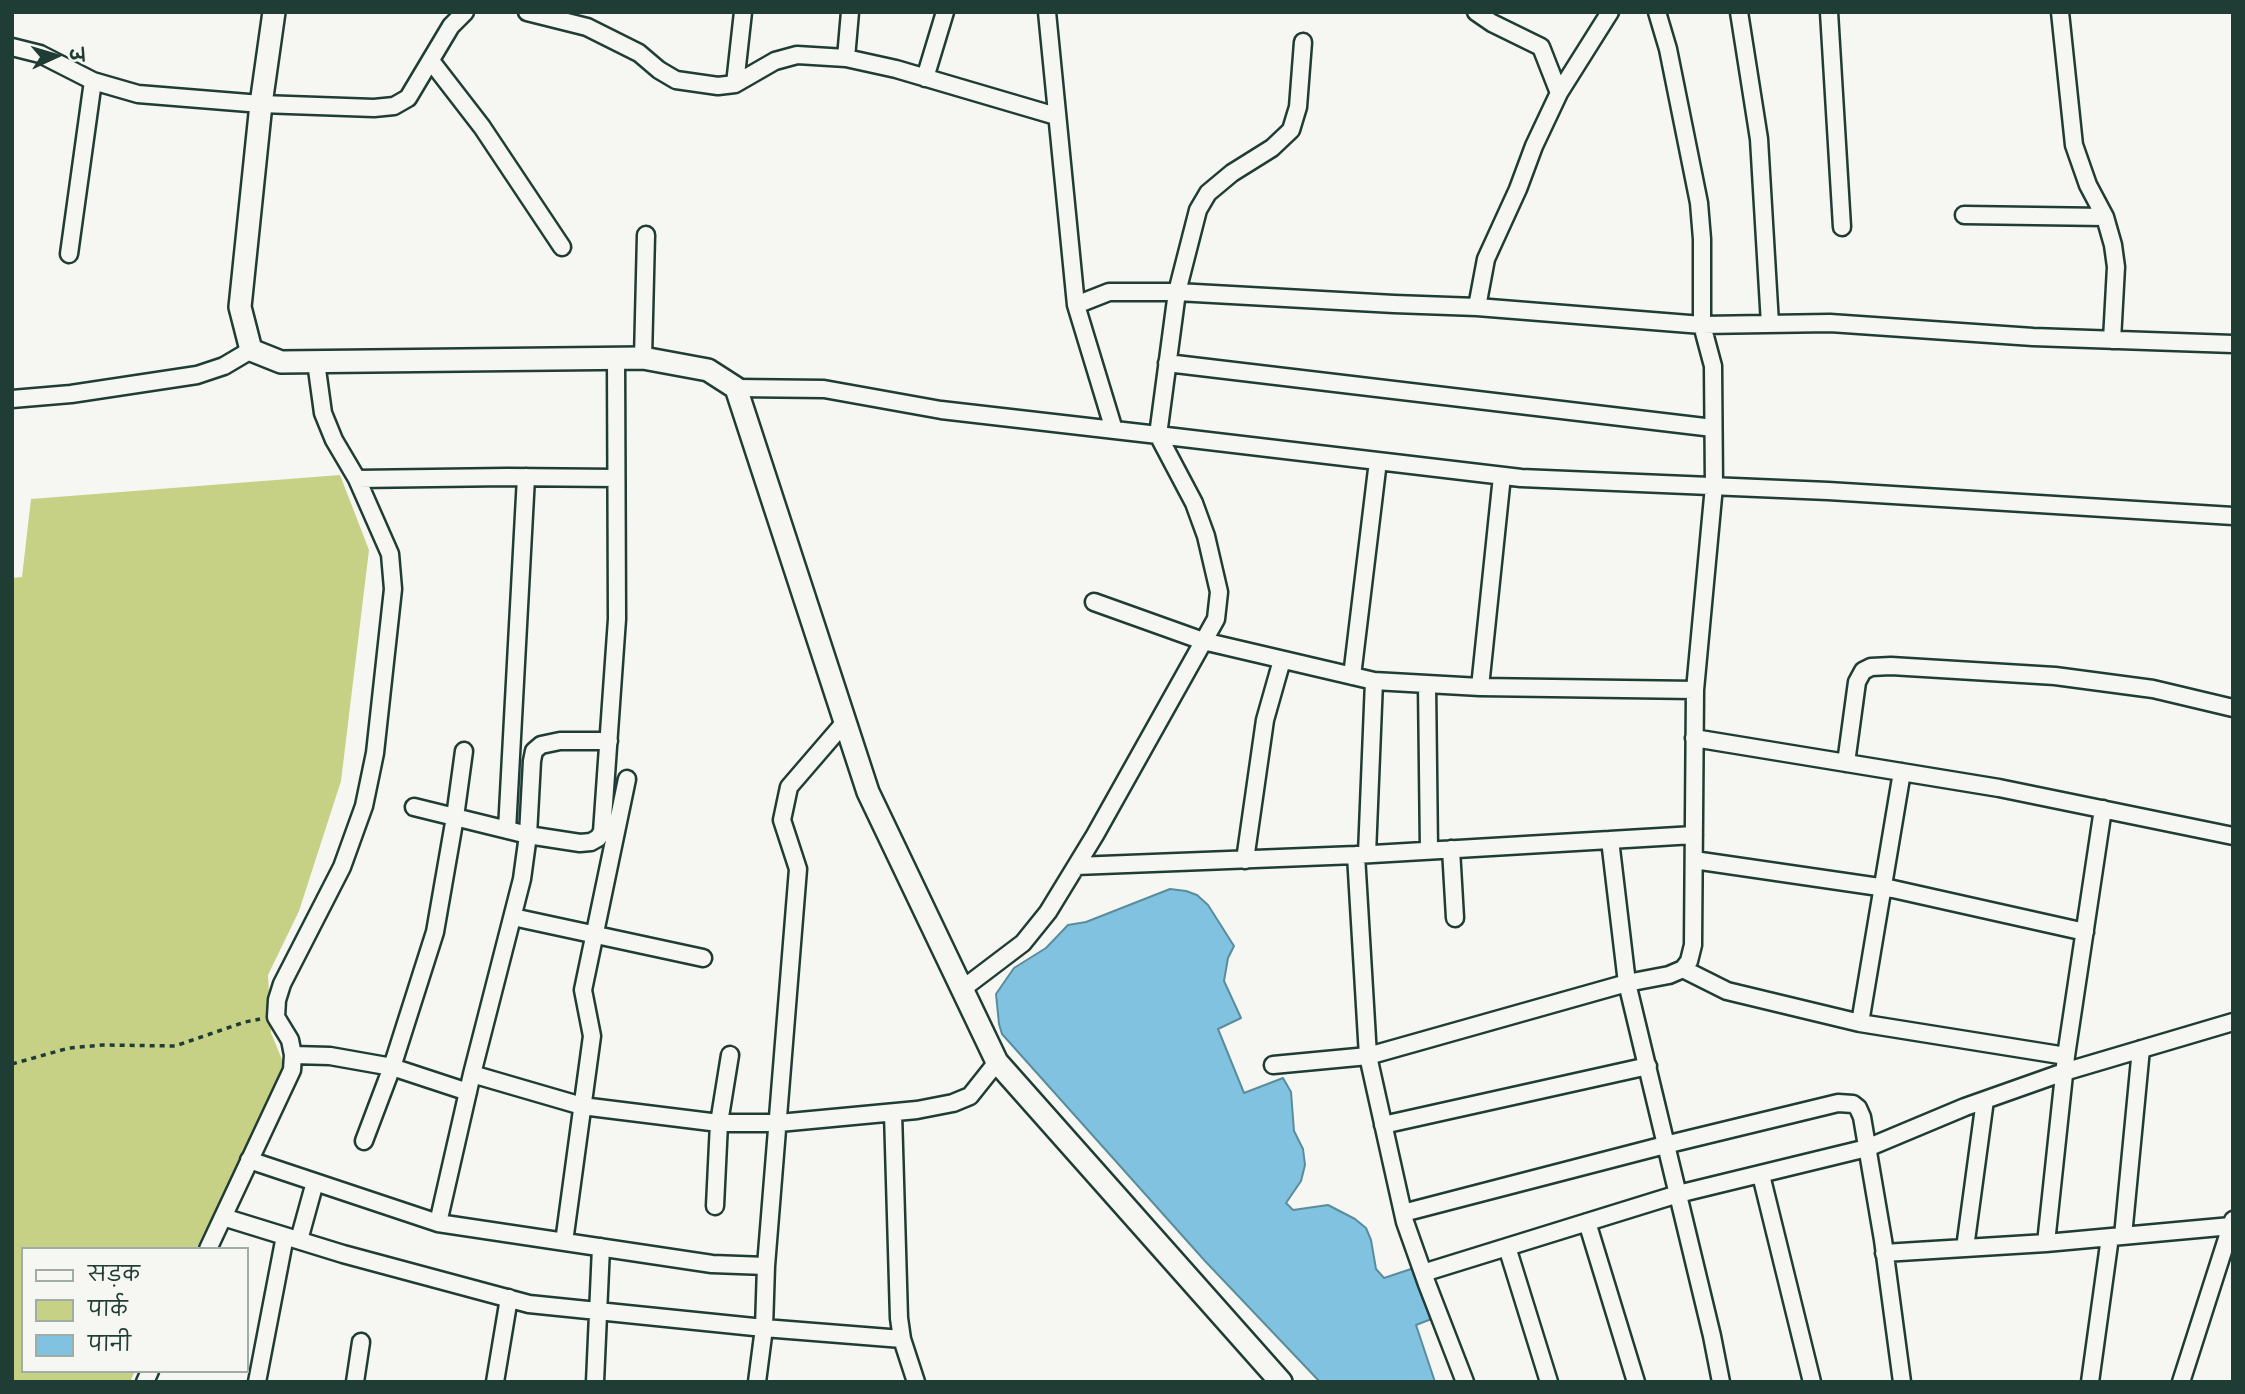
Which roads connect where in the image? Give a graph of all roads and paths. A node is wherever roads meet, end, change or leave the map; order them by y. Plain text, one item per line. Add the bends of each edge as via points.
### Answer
1 (274, 12) edge
2 (465, 12) edge
3 (527, 12) edge
4 (743, 12) edge
5 (850, 12) edge
6 (945, 12) edge
7 (1047, 12) edge
8 (1476, 12) edge
9 (1611, 12) edge
10 (1657, 12) edge
11 (1739, 12) edge
12 (1829, 12) edge
13 (2060, 12) edge
14 (1303, 41) dead end
15 (12, 47) edge
16 (846, 58) junction
17 (431, 61) junction
18 (925, 78) junction
19 (93, 81) junction
20 (735, 83) junction
21 (1559, 93) junction
22 (261, 104) junction
23 (1056, 116) junction
24 (1964, 215) dead end
25 (2105, 216) junction
26 (1842, 227) dead end
27 (646, 235) dead end
28 (562, 247) dead end
29 (69, 254) dead end
30 (1177, 292) junction
31 (1076, 305) junction
32 (1477, 307) junction
33 (1770, 324) junction
34 (1702, 325) junction
35 (2112, 340) junction
36 (2233, 344) edge
37 (251, 350) junction
38 (616, 358) junction
39 (643, 358) junction
40 (316, 362) junction
41 (1167, 363) junction
42 (736, 388) junction
43 (12, 399) edge
44 (1713, 428) junction
45 (1114, 430) junction
46 (1158, 435) junction
47 (1378, 461) junction
48 (1502, 476) junction
49 (526, 477) junction
50 (616, 478) junction
51 (357, 480) junction
52 (1714, 486) junction
53 (2233, 516) edge
54 (1094, 602) dead end
55 (1203, 641) junction
56 (1282, 660) junction
57 (1352, 676) junction
58 (1374, 681) junction
59 (1427, 685) junction
60 (1480, 687) junction
61 (1695, 690) junction
62 (2233, 708) edge
63 (845, 722) junction
64 (1694, 738) junction
65 (609, 741) junction
66 (464, 751) dead end
67 (1846, 763) junction
68 (1902, 772) junction
69 (627, 779) dead end
70 (414, 807) dead end
71 (2103, 809) junction
72 (455, 817) junction
73 (507, 830) junction
74 (528, 835) junction
75 (1694, 835) junction
76 (2233, 836) edge
77 (1610, 840) junction
78 (1451, 849) junction
79 (1429, 850) junction
80 (1362, 854) junction
81 (1245, 860) junction
82 (1694, 860) junction
83 (1076, 866) junction
84 (1883, 887) junction
85 (513, 917) junction
86 (1455, 918) dead end
87 (2085, 932) junction
88 (595, 934) junction
89 (703, 958) dead end
90 (1683, 970) junction
91 (1628, 983) junction
92 (961, 990) junction
93 (276, 1017) junction
94 (2233, 1022) edge
95 (1860, 1023) junction
96 (2141, 1049) junction
97 (293, 1055) junction
98 (730, 1055) dead end
99 (1368, 1056) junction
100 (997, 1062) junction
101 (12, 1064) edge
102 (2065, 1064) junction
103 (1273, 1065) dead end
104 (1648, 1066) junction
105 (392, 1067) junction
106 (472, 1074) junction
107 (468, 1092) junction
108 (1985, 1100) junction
109 (582, 1105) junction
110 (893, 1113) junction
111 (719, 1123) junction
112 (779, 1123) junction
113 (1383, 1125) junction
114 (364, 1141) dead end
115 (1665, 1145) junction
116 (1867, 1148) junction
117 (249, 1160) junction
118 (1761, 1175) junction
119 (315, 1182) junction
120 (1678, 1194) junction
121 (715, 1206) dead end
122 (1403, 1213) junction
123 (223, 1217) junction
124 (1587, 1222) junction
125 (438, 1223) junction
126 (2232, 1223) edge
127 (2116, 1237) junction
128 (292, 1238) junction
129 (564, 1242) junction
130 (2046, 1243) junction
131 (209, 1247) edge
132 (601, 1247) junction
133 (1507, 1247) junction
134 (1965, 1248) junction
135 (1884, 1253) junction
136 (766, 1266) junction
137 (1423, 1273) junction
138 (509, 1298) junction
139 (597, 1311) junction
140 (764, 1328) junction
141 (902, 1339) junction
142 (361, 1342) dead end
143 (257, 1382) edge
144 (355, 1382) edge
145 (495, 1382) edge
146 (595, 1382) edge
147 (757, 1382) edge
148 (916, 1382) edge
149 (1281, 1382) edge
150 (1465, 1382) edge
151 (1549, 1382) edge
152 (1636, 1382) edge
153 (1721, 1382) edge
154 (1812, 1382) edge
155 (1902, 1382) edge
156 (2090, 1382) edge
157 (2181, 1382) edge

1 - 22 main road
2 - 17 street via 451,26
3 - 20 street via 587,27 639,53 676,80 718,86
4 - 20 street
5 - 16 street
6 - 18 street
7 - 23 street
8 - 21 street via 1541,47
9 - 21 street
10 - 34 street via 1699,203
11 - 33 street via 1759,139
12 - 26 street
13 - 25 street via 2074,145
14 - 30 street via 1298,107 1291,130 1208,193 1198,210
15 - 19 street via 40,54
16 - 18 street
16 - 20 street via 797,55 775,61
17 - 22 street via 408,98 394,106
17 - 28 street via 482,127
18 - 23 street
19 - 22 street via 138,94
19 - 29 street
21 - 32 street via 1486,259
22 - 37 main road via 240,307
23 - 31 street
24 - 25 street
25 - 35 street via 2116,267
27 - 39 street
30 - 31 street via 1109,292
30 - 32 street
30 - 41 street
31 - 45 street
32 - 34 street
33 - 34 street
33 - 35 street via 1830,323
34 - 44 street via 1713,366
35 - 36 street
37 - 40 main road via 281,362
37 - 43 street via 197,375
38 - 39 main road
38 - 40 main road
38 - 50 street
39 - 42 main road via 708,370
40 - 51 street via 323,414
41 - 44 street
41 - 46 street
42 - 45 street via 824,389 941,410
42 - 63 main road
44 - 52 street
45 - 46 street
46 - 47 street
46 - 55 street via 1194,503 1217,582 1216,618
47 - 48 street
47 - 57 street
48 - 52 street
48 - 60 street
49 - 50 street
49 - 51 street
49 - 73 street
50 - 65 street via 617,620
51 - 93 street via 390,554 393,590 375,753 364,806 342,867 282,984
52 - 53 street
52 - 61 street
54 - 55 street
55 - 56 street
55 - 83 street
56 - 57 street
56 - 81 street via 1265,720
57 - 58 street
58 - 59 street
58 - 80 street
59 - 60 street
59 - 79 street
60 - 61 street
61 - 64 street
62 - 67 street via 2152,689 2055,676 1871,667 1857,682
63 - 92 main road via 868,792
63 - 112 street via 789,787 782,820 798,869
64 - 67 street
64 - 75 street
65 - 74 street via 560,741 534,751
65 - 74 street via 604,822 598,838 580,844
66 - 72 street
67 - 68 street
68 - 71 street
68 - 84 street
69 - 88 street
70 - 72 street
71 - 76 street
71 - 87 street
72 - 73 street
72 - 105 street via 435,932
73 - 74 street
74 - 85 street
75 - 77 street
75 - 82 street
77 - 78 street
77 - 91 street
78 - 79 street
78 - 86 street
79 - 80 street
80 - 81 street
80 - 99 street
81 - 83 street
82 - 84 street
82 - 90 street via 1693,944
83 - 92 street via 1023,943
84 - 87 street
84 - 95 street
85 - 88 street
85 - 106 street
87 - 102 street
88 - 89 street
88 - 109 street via 583,990 592,1036
90 - 91 street
90 - 95 street via 1727,992
91 - 99 street
91 - 104 street
92 - 100 main road
93 - 97 street
93 - 101 path via 245,1021 175,1046 69,1048
94 - 96 street
95 - 102 street
96 - 102 street
96 - 127 street
97 - 105 street
97 - 117 street via 292,1070
98 - 111 street
99 - 103 street
99 - 113 street
100 - 110 street via 970,1096
100 - 149 main road
102 - 108 street
102 - 130 street
104 - 113 street
104 - 115 street
105 - 107 street
105 - 114 street
106 - 107 street
106 - 109 street
107 - 125 street
108 - 116 street
108 - 134 street
109 - 111 street
109 - 129 street
110 - 112 street
110 - 141 street
111 - 112 street
111 - 121 street
112 - 136 street
113 - 122 street
115 - 116 street via 1847,1103 1858,1108
115 - 120 street
115 - 122 street
116 - 118 street
116 - 135 street
117 - 119 street
117 - 123 street
118 - 120 street
118 - 154 street
119 - 125 street
119 - 128 street
120 - 124 street
120 - 153 street
122 - 137 street
123 - 128 street
123 - 131 street
124 - 133 street
124 - 152 street
125 - 129 street
126 - 127 street
126 - 157 street
127 - 130 street
127 - 156 street
128 - 138 street
128 - 143 street
129 - 132 street
130 - 134 street
132 - 136 street via 712,1264
132 - 139 street
133 - 137 street
133 - 151 street
134 - 135 street
135 - 155 street
136 - 140 street
137 - 150 street
138 - 139 street
138 - 145 street
139 - 140 street
139 - 146 street
140 - 141 street
140 - 147 street
141 - 148 street
142 - 144 street

